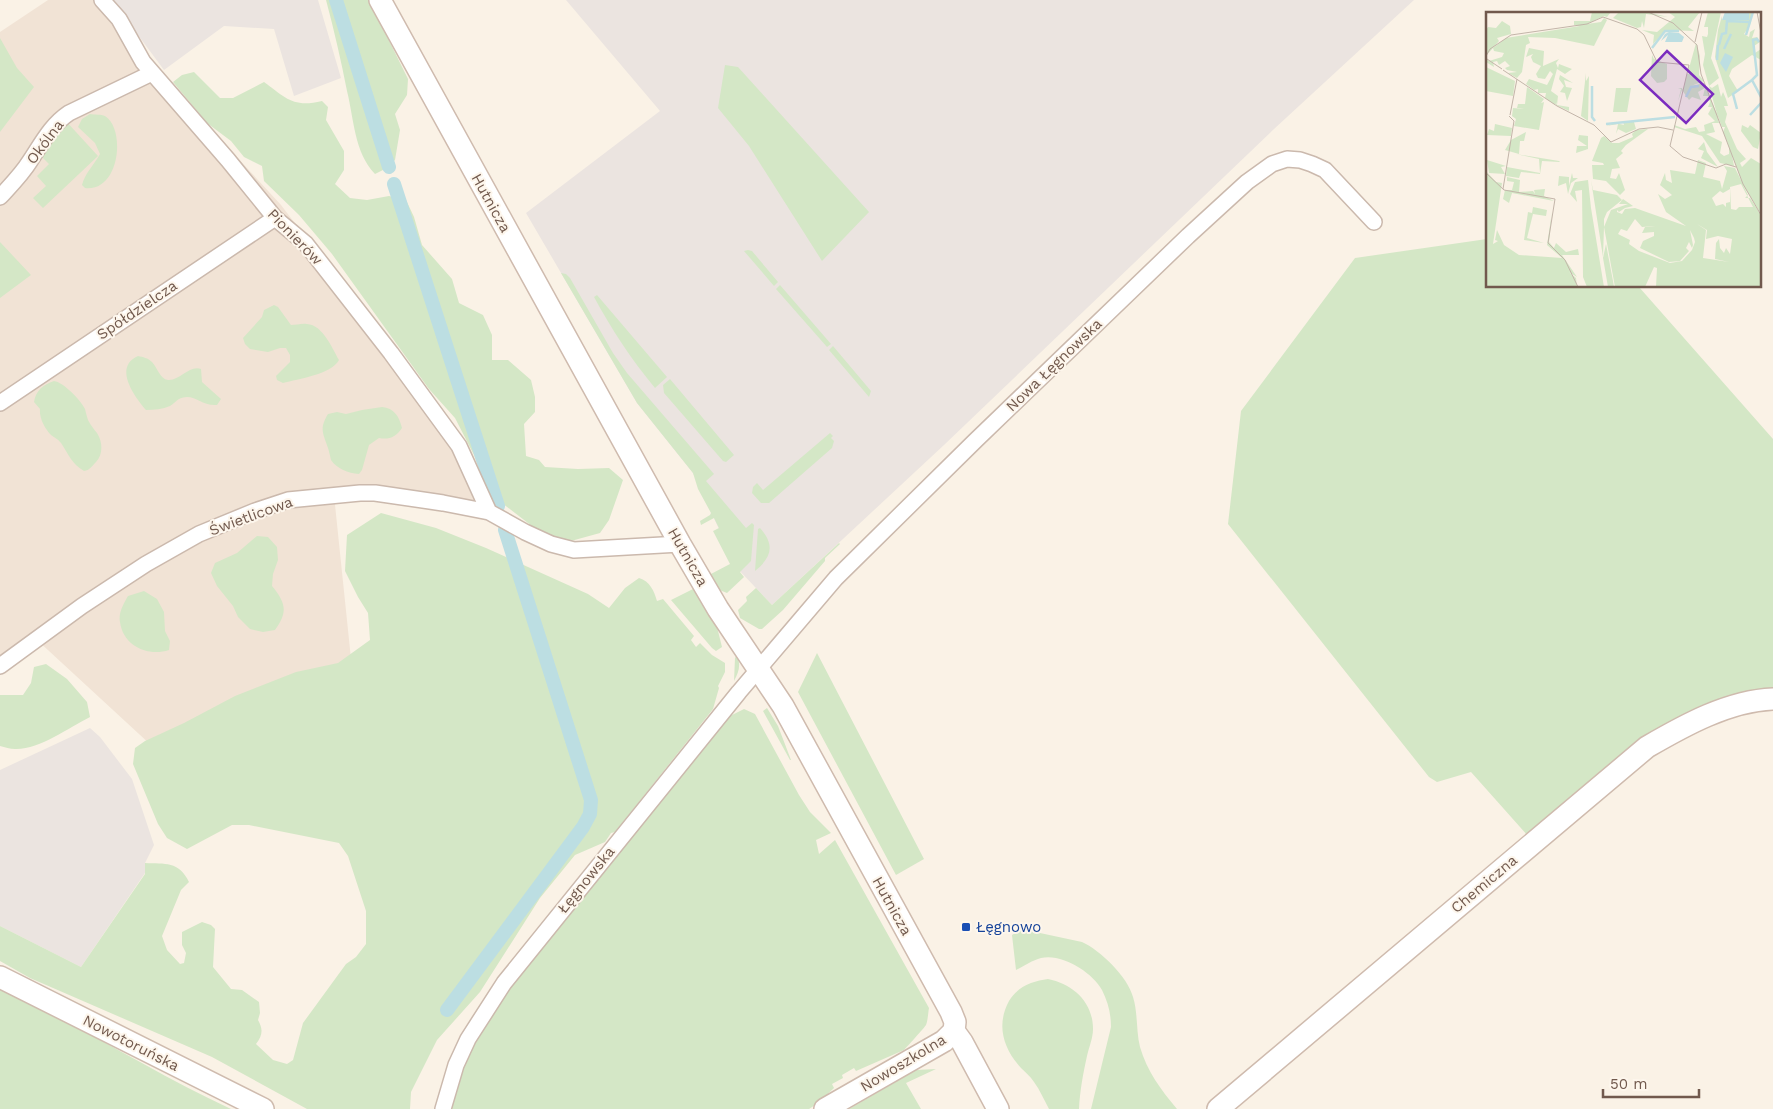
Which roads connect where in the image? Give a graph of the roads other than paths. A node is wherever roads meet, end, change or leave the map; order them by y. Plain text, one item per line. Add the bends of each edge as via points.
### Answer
1 (102, 0) edge
2 (380, 0) edge
3 (152, 73) junction
4 (0, 197) edge
5 (275, 218) junction
6 (1374, 222) dead end
7 (0, 403) edge
8 (489, 512) junction
9 (680, 544) junction
10 (0, 666) edge
11 (759, 669) junction
12 (1773, 699) edge
13 (0, 977) edge
14 (954, 1031) junction
15 (263, 1109) edge
16 (443, 1109) edge
17 (825, 1109) edge
18 (998, 1109) edge
19 (1218, 1109) edge

1 - 3 street, Pionierów via 120,19 136,51
2 - 9 street, Hutnicza
3 - 4 street, Okólna via 61,119
3 - 5 street, Pionierów
5 - 7 street, Spółdzielcza
5 - 8 street, Pionierów via 306,244 459,446
6 - 11 street, Nowa Łęgnowska via 1325,170 1300,160 1287,159 1272,164 1247,182 974,441 836,578
8 - 9 street, Świetlicowa via 524,532 574,550
8 - 10 street, Świetlicowa via 376,493 288,500 199,534 153,560 82,606
9 - 11 street, Hutnicza via 718,610
11 - 14 street, Hutnicza via 784,706 951,1012
11 - 16 street, Łęgnowska via 504,983 468,1039 456,1065
12 - 19 street, Chemiczna via 1744,703 1714,713 1647,747
13 - 15 street, Nowotoruńska
14 - 17 street, Nowoszkolna via 944,1041
14 - 18 street, Hutnicza

